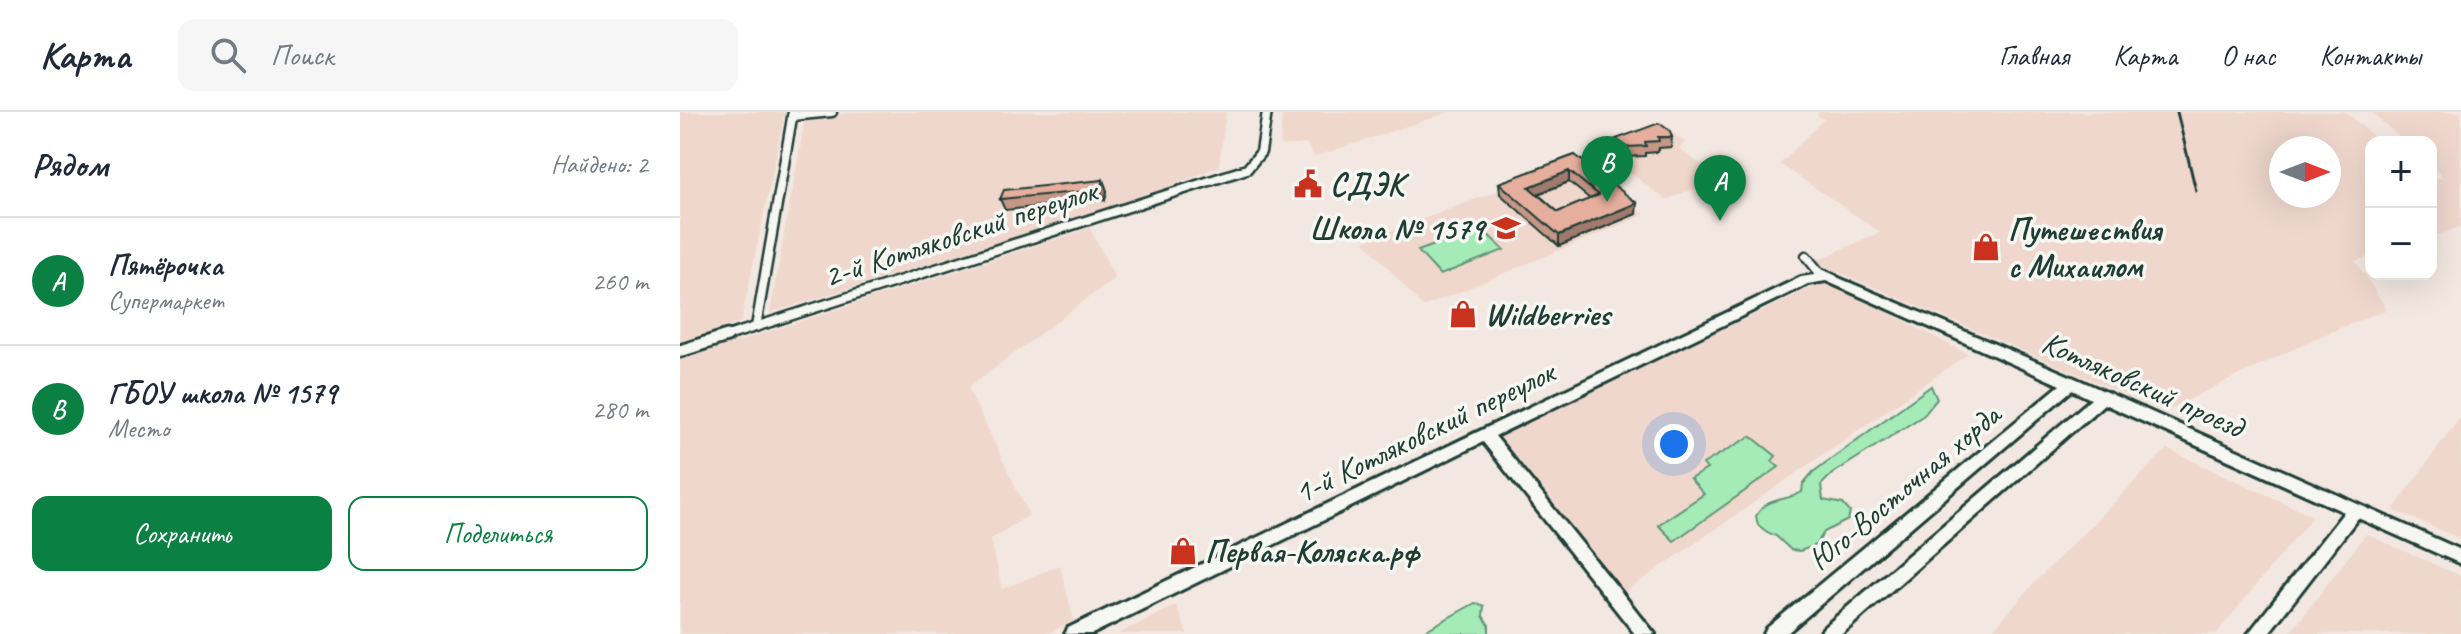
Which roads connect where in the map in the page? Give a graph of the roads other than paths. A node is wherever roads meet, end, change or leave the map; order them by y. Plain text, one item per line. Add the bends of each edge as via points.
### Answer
1 (832, 112) edge
2 (1267, 112) edge
3 (792, 114) edge
4 (1806, 256) dead end
5 (1808, 275) junction
6 (756, 327) junction
7 (680, 351) edge
8 (2072, 383) junction
9 (2103, 397) junction
10 (1485, 434) junction
11 (2355, 510) junction
12 (2461, 557) edge
13 (1074, 634) edge
14 (1646, 634) edge
15 (1773, 634) edge
16 (1829, 634) edge
17 (2257, 634) edge

1 - 3 street
2 - 6 street, 2-й Котляковский переулок via 1255,165
3 - 6 street
4 - 5 street
5 - 8 main road, Котляковский проезд via 1835,280
5 - 10 main road, 1-й Котляковский переулок
6 - 7 street, 2-й Котляковский переулок
8 - 9 main road, Котляковский проезд
8 - 15 main road, Юго-Восточная хорда
9 - 11 main road, Котляковский проезд
9 - 16 main road, Юго-Восточная хорда
10 - 13 main road, 1-й Котляковский переулок
10 - 14 main road
11 - 12 main road, Котляковский проезд
11 - 17 main road

